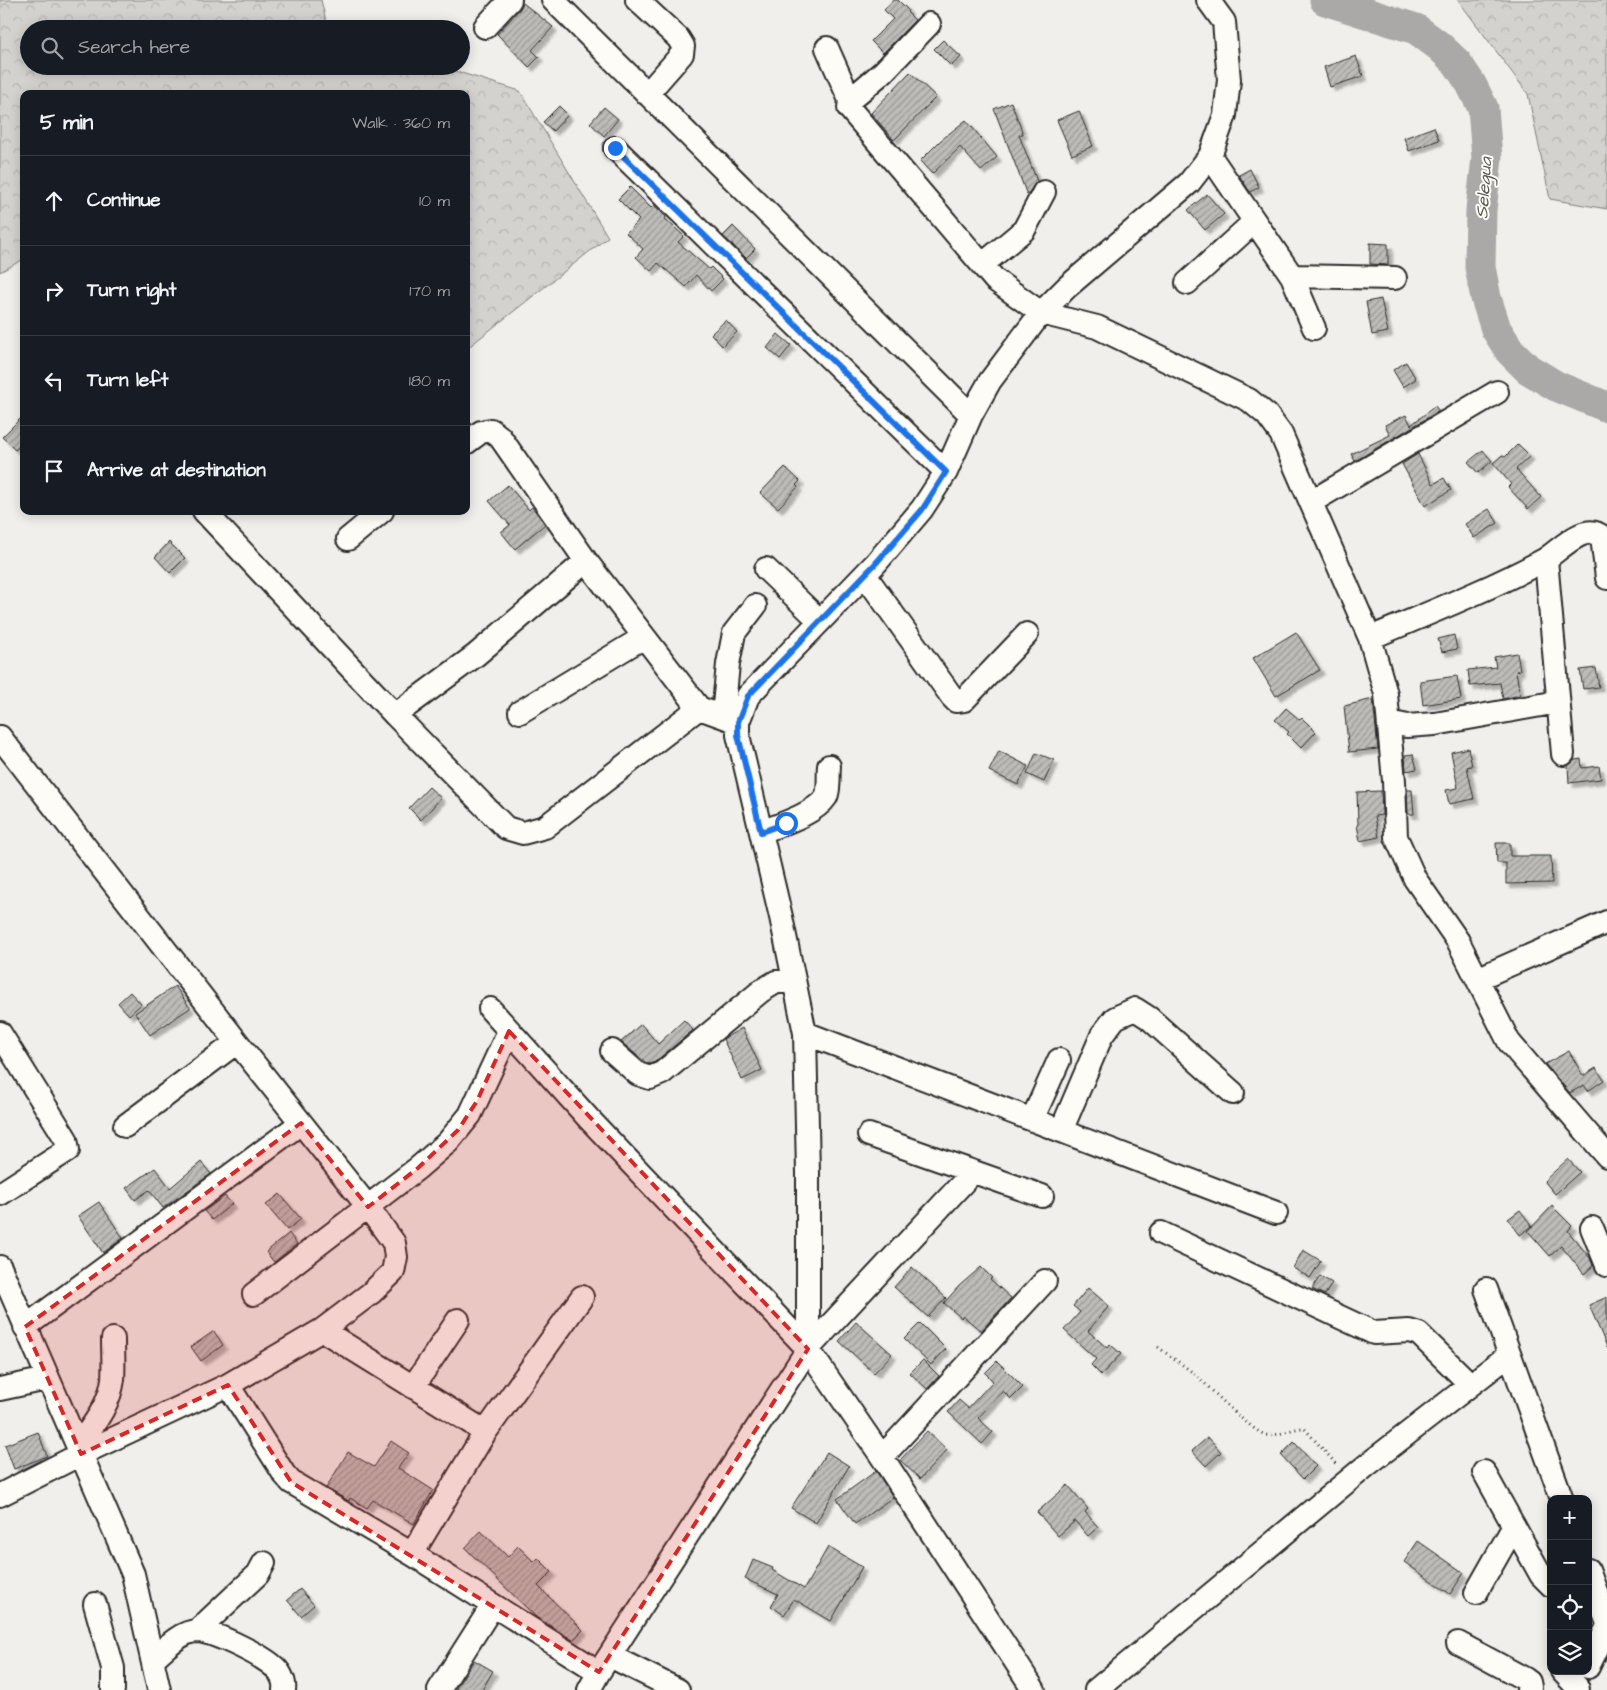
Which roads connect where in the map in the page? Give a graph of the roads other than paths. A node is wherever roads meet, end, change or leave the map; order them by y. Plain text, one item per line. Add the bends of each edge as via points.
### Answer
1 (510, 0) edge
2 (553, 0) edge
3 (637, 0) edge
4 (1208, 0) edge
5 (929, 24) dead end
6 (485, 27) dead end
7 (827, 48) dead end
8 (647, 94) junction
9 (850, 100) junction
10 (615, 148) dead end
11 (1210, 156) junction
12 (1044, 192) dead end
13 (1254, 222) junction
14 (982, 265) junction
15 (1292, 276) junction
16 (1395, 278) dead end
17 (1187, 283) dead end
18 (1041, 313) junction
19 (1314, 328) dead end
20 (1497, 392) dead end
21 (971, 415) junction
22 (470, 440) edge
23 (946, 472) junction
24 (1311, 502) junction
25 (208, 515) edge
26 (377, 515) edge
27 (348, 539) dead end
28 (1546, 559) junction
29 (586, 560) junction
30 (766, 569) dead end
31 (865, 575) junction
32 (1607, 578) edge
33 (756, 606) dead end
34 (820, 621) junction
35 (1027, 634) dead end
36 (644, 637) junction
37 (1370, 638) junction
38 (1558, 702) junction
39 (699, 708) junction
40 (520, 712) dead end
41 (395, 715) junction
42 (730, 719) junction
43 (1389, 722) junction
44 (0, 737) edge
45 (1563, 754) dead end
46 (829, 766) dead end
47 (761, 832) junction
48 (1607, 922) edge
49 (1477, 979) junction
50 (794, 980) junction
51 (490, 1009) dead end
52 (509, 1031) junction
53 (805, 1033) junction
54 (2, 1039) edge
55 (237, 1042) junction
56 (612, 1051) dead end
57 (1059, 1060) dead end
58 (1233, 1093) dead end
59 (1032, 1120) junction
60 (301, 1123) junction
61 (125, 1126) dead end
62 (1060, 1131) junction
63 (870, 1135) dead end
64 (1607, 1156) edge
65 (973, 1172) junction
66 (0, 1194) edge
67 (1042, 1196) dead end
68 (368, 1206) junction
69 (1276, 1213) dead end
70 (1592, 1228) dead end
71 (1161, 1233) dead end
72 (1607, 1265) edge
73 (0, 1267) edge
74 (1045, 1281) dead end
75 (1486, 1289) dead end
76 (254, 1294) dead end
77 (582, 1297) dead end
78 (458, 1320) dead end
79 (25, 1327) junction
80 (322, 1330) junction
81 (113, 1339) dead end
82 (808, 1349) junction
83 (1509, 1354) junction
84 (47, 1379) junction
85 (1470, 1384) junction
86 (228, 1385) junction
87 (412, 1387) junction
88 (0, 1389) edge
89 (484, 1434) junction
90 (80, 1450) junction
91 (882, 1457) junction
92 (1484, 1472) dead end
93 (0, 1495) edge
94 (1561, 1495) edge
95 (1514, 1526) junction
96 (412, 1554) junction
97 (264, 1563) dead end
98 (1547, 1581) edge
99 (1592, 1581) edge
100 (1476, 1593) dead end
101 (95, 1604) dead end
102 (493, 1605) junction
103 (1592, 1618) edge
104 (1607, 1621) edge
105 (1607, 1629) edge
106 (197, 1631) junction
107 (1458, 1643) dead end
108 (153, 1659) junction
109 (1592, 1659) edge
110 (600, 1673) edge
111 (1568, 1675) edge
112 (1581, 1683) edge
113 (113, 1690) edge
114 (159, 1690) edge
115 (284, 1690) edge
116 (438, 1690) edge
117 (678, 1690) edge
118 (1034, 1690) edge
119 (1096, 1690) edge
120 (1528, 1690) edge

1 - 6 street
2 - 8 street
3 - 8 street via 683,46 682,54
4 - 11 street via 1224,22 1229,80 1225,115
5 - 9 street via 884,71
7 - 9 street
8 - 21 street
9 - 14 street via 849,108
10 - 23 street
11 - 13 street
11 - 18 street via 1189,182
12 - 14 street via 1024,230
13 - 15 street
13 - 17 street
14 - 18 street via 995,280
15 - 16 street
15 - 19 street
18 - 21 street via 990,381
18 - 24 street via 1097,327 1249,400 1267,415 1281,434
20 - 24 street
21 - 23 street
22 - 29 street via 480,432 491,430 500,436
23 - 31 street via 922,510
24 - 37 street
25 - 41 street
26 - 27 street
28 - 32 street via 1580,534 1598,532 1602,537
28 - 37 street
28 - 38 street
29 - 36 street
29 - 41 street via 476,655
30 - 34 street
31 - 34 street
31 - 35 street via 956,701 964,700
33 - 42 street via 734,633 728,664
34 - 42 street
36 - 39 street
36 - 40 street
37 - 43 street via 1386,694
38 - 43 street via 1435,724 1407,726
38 - 45 street
39 - 41 street via 545,827 523,833 506,828
39 - 42 street
42 - 47 street via 738,735
43 - 49 street via 1396,837 1415,879 1458,941
44 - 55 street
46 - 47 street via 827,795 818,806
47 - 50 street
48 - 49 street
49 - 64 street via 1508,1042
50 - 53 street
50 - 56 street via 776,982 761,991 662,1073 650,1078 638,1074
51 - 52 street
52 - 68 street via 477,1101 458,1130 418,1168
52 - 82 street via 589,1120
53 - 59 street
53 - 82 street
54 - 66 street via 66,1139 68,1150
55 - 60 street
55 - 61 street
57 - 59 street
58 - 62 street via 1135,1009 1114,1018 1102,1036
59 - 62 street
60 - 68 street
60 - 79 street
62 - 69 street
63 - 65 street
65 - 67 street
65 - 82 street
68 - 76 street
68 - 80 street via 394,1242 393,1272
70 - 72 street
71 - 85 street via 1374,1333 1409,1331 1419,1334
73 - 79 street
74 - 91 street
75 - 83 street
77 - 89 street
78 - 87 street
79 - 84 street
80 - 86 street
80 - 87 street
81 - 90 street via 113,1380 99,1416
82 - 91 street
82 - 110 street
83 - 85 street
83 - 94 street
84 - 88 street
84 - 90 street
85 - 119 street
86 - 90 street
86 - 96 street via 287,1478
87 - 89 street
89 - 96 street
90 - 93 street
90 - 108 street via 133,1574
91 - 118 street
92 - 95 street
95 - 98 street
95 - 100 street
96 - 102 street
97 - 106 street via 258,1574
99 - 104 street
101 - 113 street via 113,1668
102 - 110 street
102 - 116 street
103 - 105 street
105 - 109 street
106 - 108 street via 176,1638
106 - 115 street via 227,1640 258,1656 279,1671
107 - 120 street via 1525,1679 1529,1682
108 - 114 street
110 - 117 street
111 - 112 street

